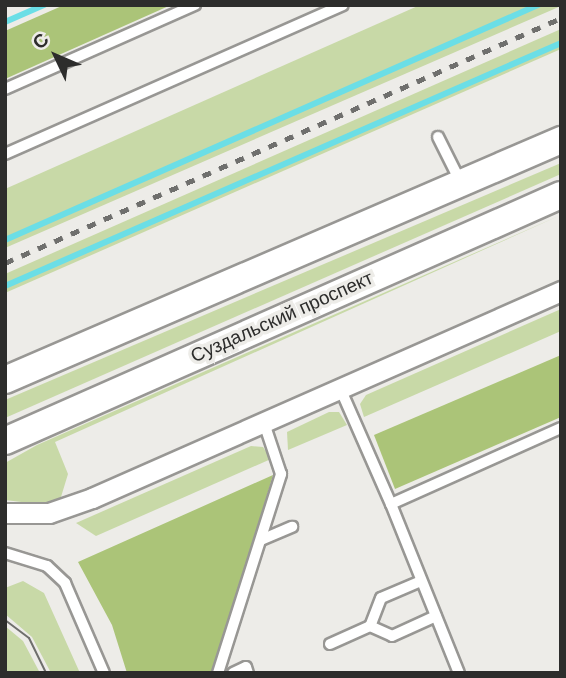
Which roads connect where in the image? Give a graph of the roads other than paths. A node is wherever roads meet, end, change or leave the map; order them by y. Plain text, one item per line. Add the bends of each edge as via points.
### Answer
1 (195, 5) edge
2 (343, 5) edge
3 (5, 89) edge
4 (438, 137) dead end
5 (561, 140) edge
6 (5, 154) edge
7 (461, 183) junction
8 (561, 195) edge
9 (561, 292) edge
10 (5, 380) edge
11 (341, 388) junction
12 (264, 422) junction
13 (561, 428) edge
14 (5, 441) edge
15 (391, 504) junction
16 (5, 513) edge
17 (292, 527) dead end
18 (261, 540) junction
19 (5, 553) edge
20 (421, 581) junction
21 (436, 616) junction
22 (370, 626) junction
23 (330, 644) dead end
24 (104, 673) edge
25 (218, 673) edge
26 (233, 673) edge
27 (248, 673) edge
28 (460, 673) edge

1 - 3 lane
2 - 6 lane
4 - 7 lane
5 - 7 main road
7 - 10 main road
8 - 14 main road, Суздальский проспект
9 - 11 street
11 - 12 street
11 - 15 lane
12 - 16 street via 72,506 50,513
12 - 18 lane via 281,474
13 - 15 lane
15 - 20 lane
17 - 18 lane
18 - 25 lane
19 - 24 lane via 47,566 65,583
20 - 21 lane
20 - 22 lane via 381,598
21 - 22 lane via 392,636
21 - 28 lane
22 - 23 lane
26 - 27 lane via 246,667

